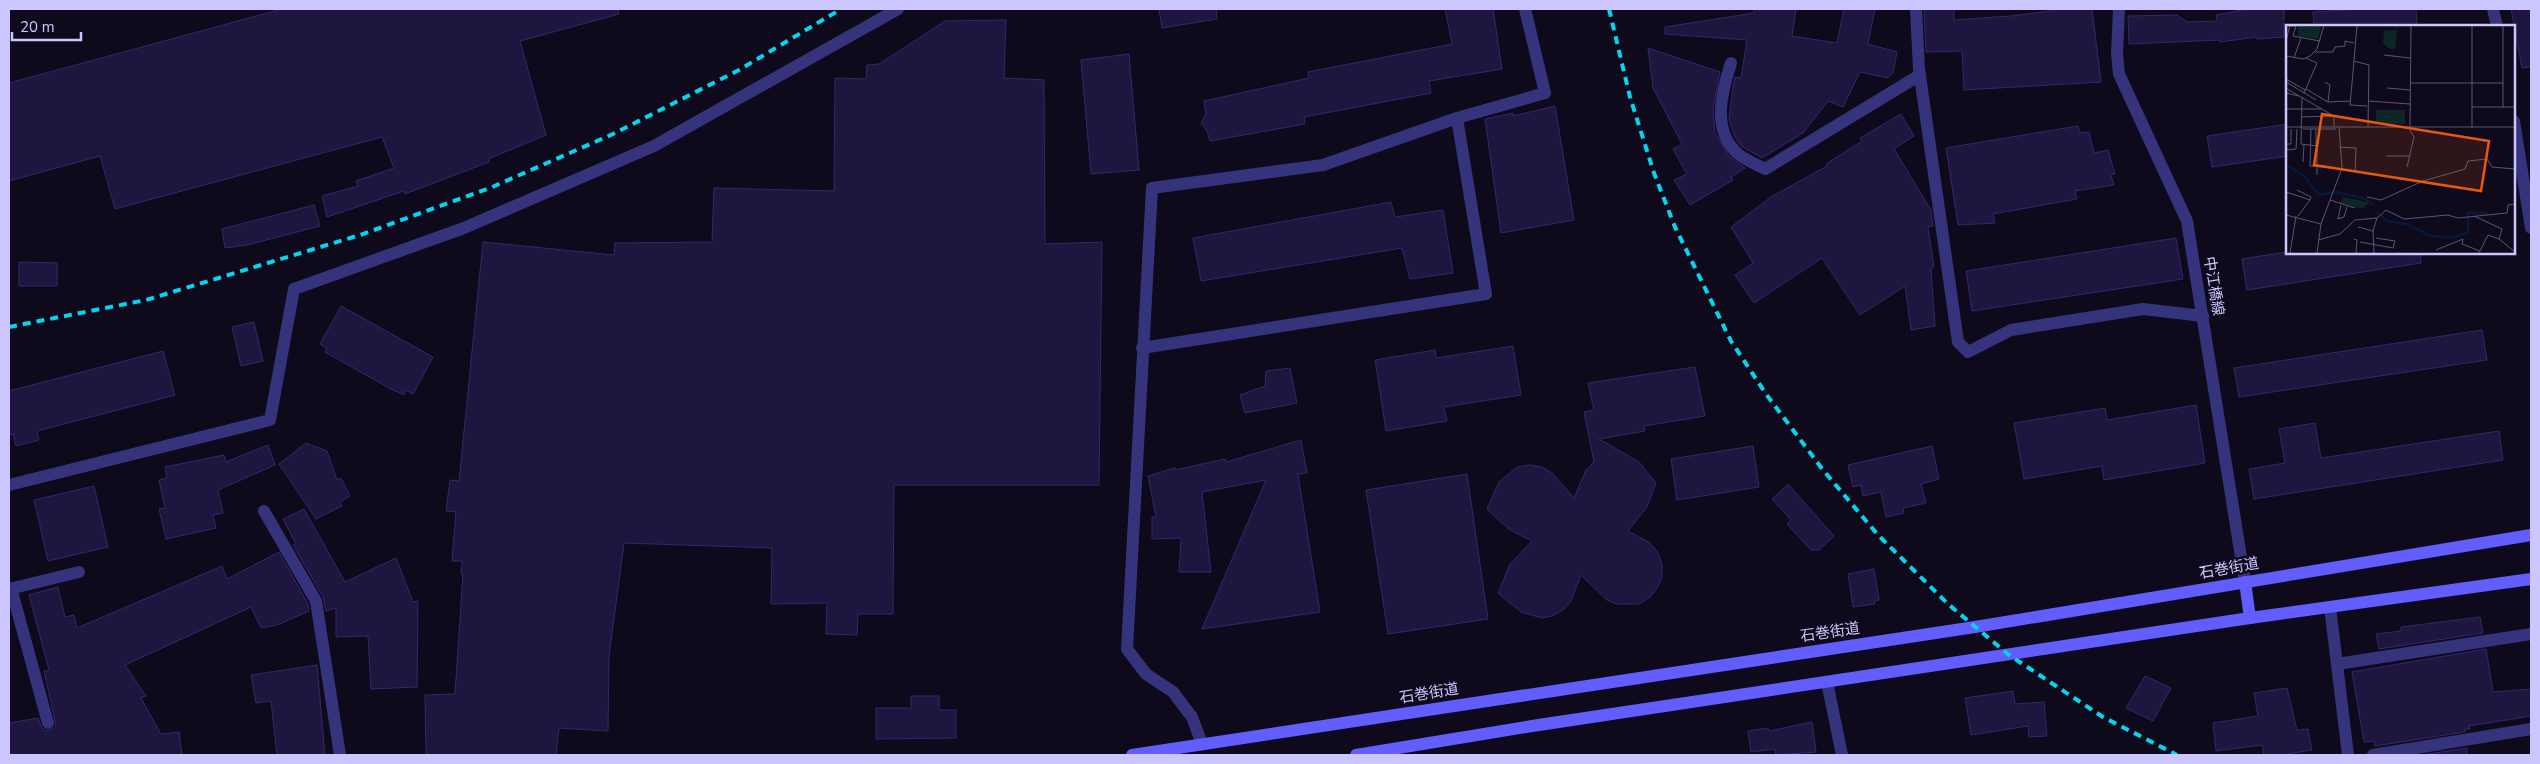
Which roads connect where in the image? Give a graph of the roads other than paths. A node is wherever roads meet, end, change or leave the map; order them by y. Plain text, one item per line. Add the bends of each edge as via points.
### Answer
1 (898, 9) edge
2 (1525, 9) edge
3 (1916, 9) edge
4 (2119, 9) edge
5 (2493, 9) edge
6 (2497, 25) edge
7 (1731, 63) dead end
8 (1920, 75) junction
9 (1458, 118) junction
10 (2515, 127) edge
11 (2531, 228) edge
12 (2203, 316) junction
13 (1142, 348) junction
14 (9, 485) edge
15 (264, 511) dead end
16 (2531, 535) edge
17 (79, 572) dead end
18 (2531, 579) edge
19 (2244, 582) junction
20 (10, 588) edge
21 (2330, 607) junction
22 (2250, 618) junction
23 (2531, 634) edge
24 (2337, 664) junction
25 (1827, 682) junction
26 (48, 723) dead end
27 (2531, 729) edge
28 (1203, 750) edge
29 (340, 755) edge
30 (1132, 755) edge
31 (1356, 755) edge
32 (1842, 755) edge
33 (2348, 755) edge
34 (2374, 755) edge

1 - 14 street via 654,146 464,228 294,289 270,420
2 - 9 street via 1545,93
3 - 8 street
4 - 12 street, 中江橋線 via 2119,74 2187,221
5 - 6 street
7 - 8 street via 1722,92 1722,134 1736,152 1765,169
8 - 12 street via 1958,342 1968,352 2011,330 2143,309
9 - 13 street via 1323,166 1152,188
9 - 13 street via 1486,294
10 - 11 street
12 - 19 street, 中江橋線
13 - 28 street via 1127,649 1146,674 1173,692 1192,717
15 - 29 street via 316,601
16 - 19 street, 石巻街道
17 - 20 street
18 - 21 street
19 - 22 street
19 - 28 street, 石巻街道
20 - 26 street
21 - 22 street
21 - 24 street
22 - 25 street
23 - 24 street
24 - 33 street
25 - 31 street
25 - 32 street
27 - 34 street
28 - 30 street, 石巻街道

